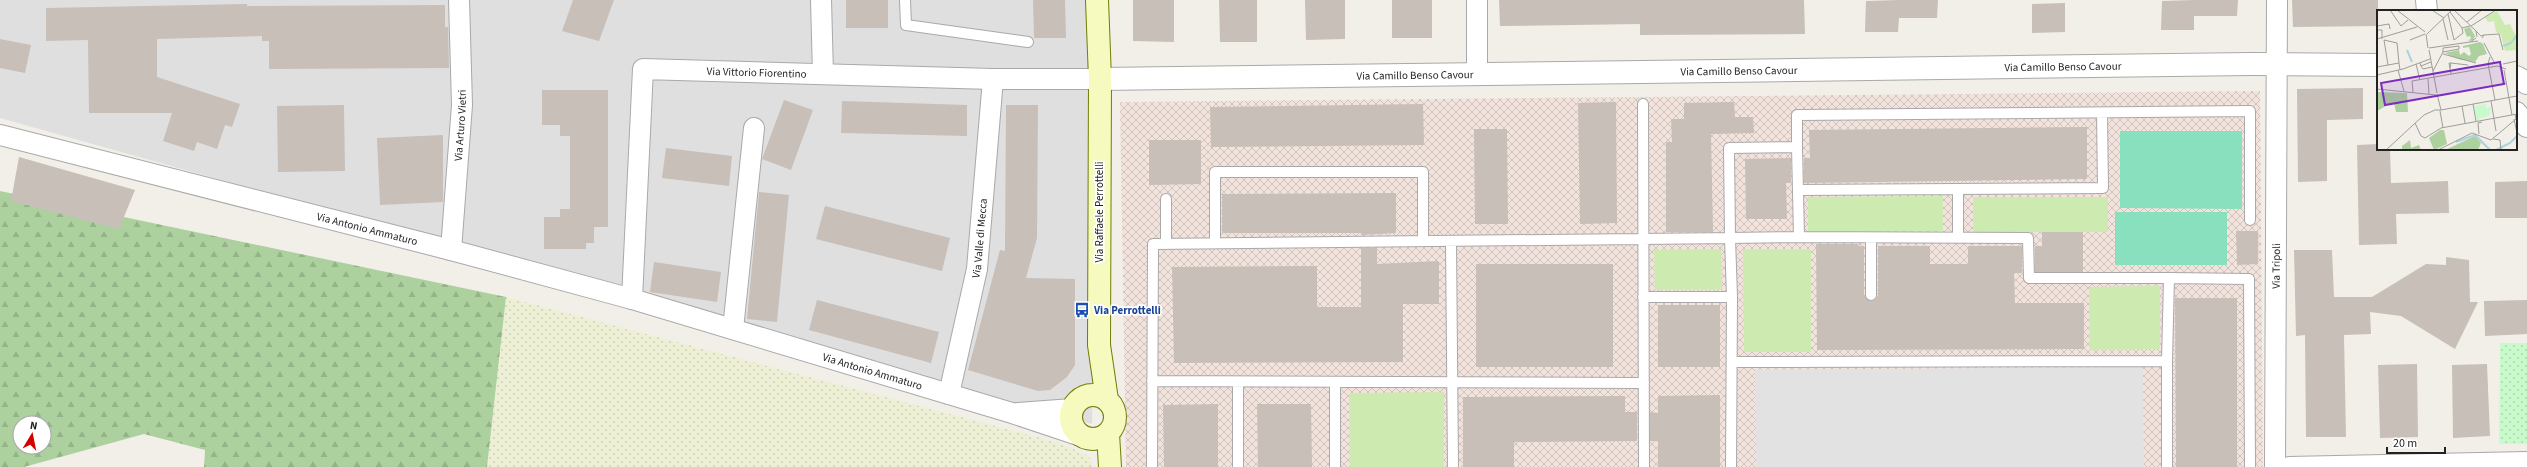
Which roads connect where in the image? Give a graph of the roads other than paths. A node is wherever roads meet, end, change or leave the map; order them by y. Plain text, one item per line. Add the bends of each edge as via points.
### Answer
1 (459, 0) edge
2 (821, 0) edge
3 (905, 0) edge
4 (1097, 0) edge
5 (1477, 0) edge
6 (2277, 0) edge
7 (2426, 0) edge
8 (2427, 10) edge
9 (1028, 42) dead end
10 (2276, 64) junction
11 (2377, 65) edge
12 (823, 74) junction
13 (1477, 74) junction
14 (993, 79) junction
15 (1100, 79) junction
16 (1643, 104) dead end
17 (2102, 113) junction
18 (2517, 114) edge
19 (2527, 126) edge
20 (754, 128) dead end
21 (0, 135) edge
22 (1797, 147) junction
23 (1958, 189) junction
24 (1798, 190) junction
25 (1166, 198) dead end
26 (2250, 220) dead end
27 (1799, 237) junction
28 (1730, 238) junction
29 (1870, 238) junction
30 (1958, 238) junction
31 (1643, 240) junction
32 (1423, 242) junction
33 (1451, 242) junction
34 (1215, 243) junction
35 (1166, 244) junction
36 (451, 250) junction
37 (2168, 278) junction
38 (1871, 295) dead end
39 (1643, 297) junction
40 (1732, 297) junction
41 (632, 299) junction
42 (733, 329) junction
43 (2167, 361) junction
44 (1732, 362) junction
45 (1152, 382) junction
46 (1238, 382) junction
47 (1335, 382) junction
48 (1453, 383) junction
49 (1644, 383) junction
50 (949, 394) junction
51 (1089, 402) junction
52 (1012, 414) junction
53 (1094, 437) junction
54 (2527, 462) edge
55 (1106, 467) edge
56 (1110, 467) edge
57 (1152, 467) edge
58 (1238, 467) edge
59 (1335, 467) edge
60 (1453, 467) edge
61 (1644, 467) edge
62 (1731, 467) edge
63 (2167, 467) edge
64 (2250, 467) edge
65 (2275, 467) edge
66 (2289, 467) edge

1 - 36 street, Via Arturo Vietri via 462,105
2 - 12 street
3 - 9 lane via 906,25
4 - 15 main road, Via Raffaele Perrottelli
5 - 13 street
6 - 10 street, Via Tripoli
7 - 8 street
10 - 11 street, Via Camillo Benso Cavour
10 - 13 street, Via Camillo Benso Cavour
10 - 65 street, Via Tripoli
12 - 14 street, Via Vittorio Fiorentino
12 - 41 street, Via Vittorio Fiorentino via 643,69
13 - 15 street, Via Camillo Benso Cavour
14 - 15 street, Via Vittorio Fiorentino
14 - 50 street, Via Valle di Mecca via 977,269
15 - 51 main road, Via Raffaele Perrottelli via 1099,345
16 - 31 lane
17 - 22 lane via 1796,115
17 - 23 lane via 2102,188
17 - 26 lane via 2250,111
18 - 19 street
20 - 42 street
21 - 36 street, Via Antonio Ammaturo
22 - 24 lane
22 - 28 lane via 1729,148
23 - 24 lane
23 - 30 lane
24 - 27 lane
25 - 35 lane
27 - 28 lane
27 - 29 lane
28 - 31 lane
28 - 40 lane
29 - 30 lane
29 - 38 lane
30 - 37 lane via 2028,238 2029,278
31 - 33 lane
31 - 39 lane
32 - 33 lane
32 - 34 lane
32 - 34 lane via 1422,172 1215,172
33 - 48 lane
34 - 35 lane
35 - 45 lane via 1153,244
36 - 41 street, Via Antonio Ammaturo
37 - 43 lane
37 - 64 lane via 2249,279
39 - 40 lane
39 - 49 lane
40 - 44 lane
41 - 42 street, Via Antonio Ammaturo
42 - 50 street, Via Antonio Ammaturo
43 - 44 lane
43 - 63 lane
44 - 62 lane
45 - 46 lane
45 - 57 lane
46 - 47 lane
46 - 58 lane
47 - 48 lane
47 - 59 lane
48 - 49 lane
48 - 60 lane
49 - 61 lane
50 - 52 street, Via Antonio Ammaturo
51 - 52 street
51 - 53 main road via 1071,417 1074,428
51 - 53 main road via 1116,415 1113,428
52 - 53 street, Via Antonio Ammaturo
53 - 55 main road
53 - 56 main road
54 - 66 street

